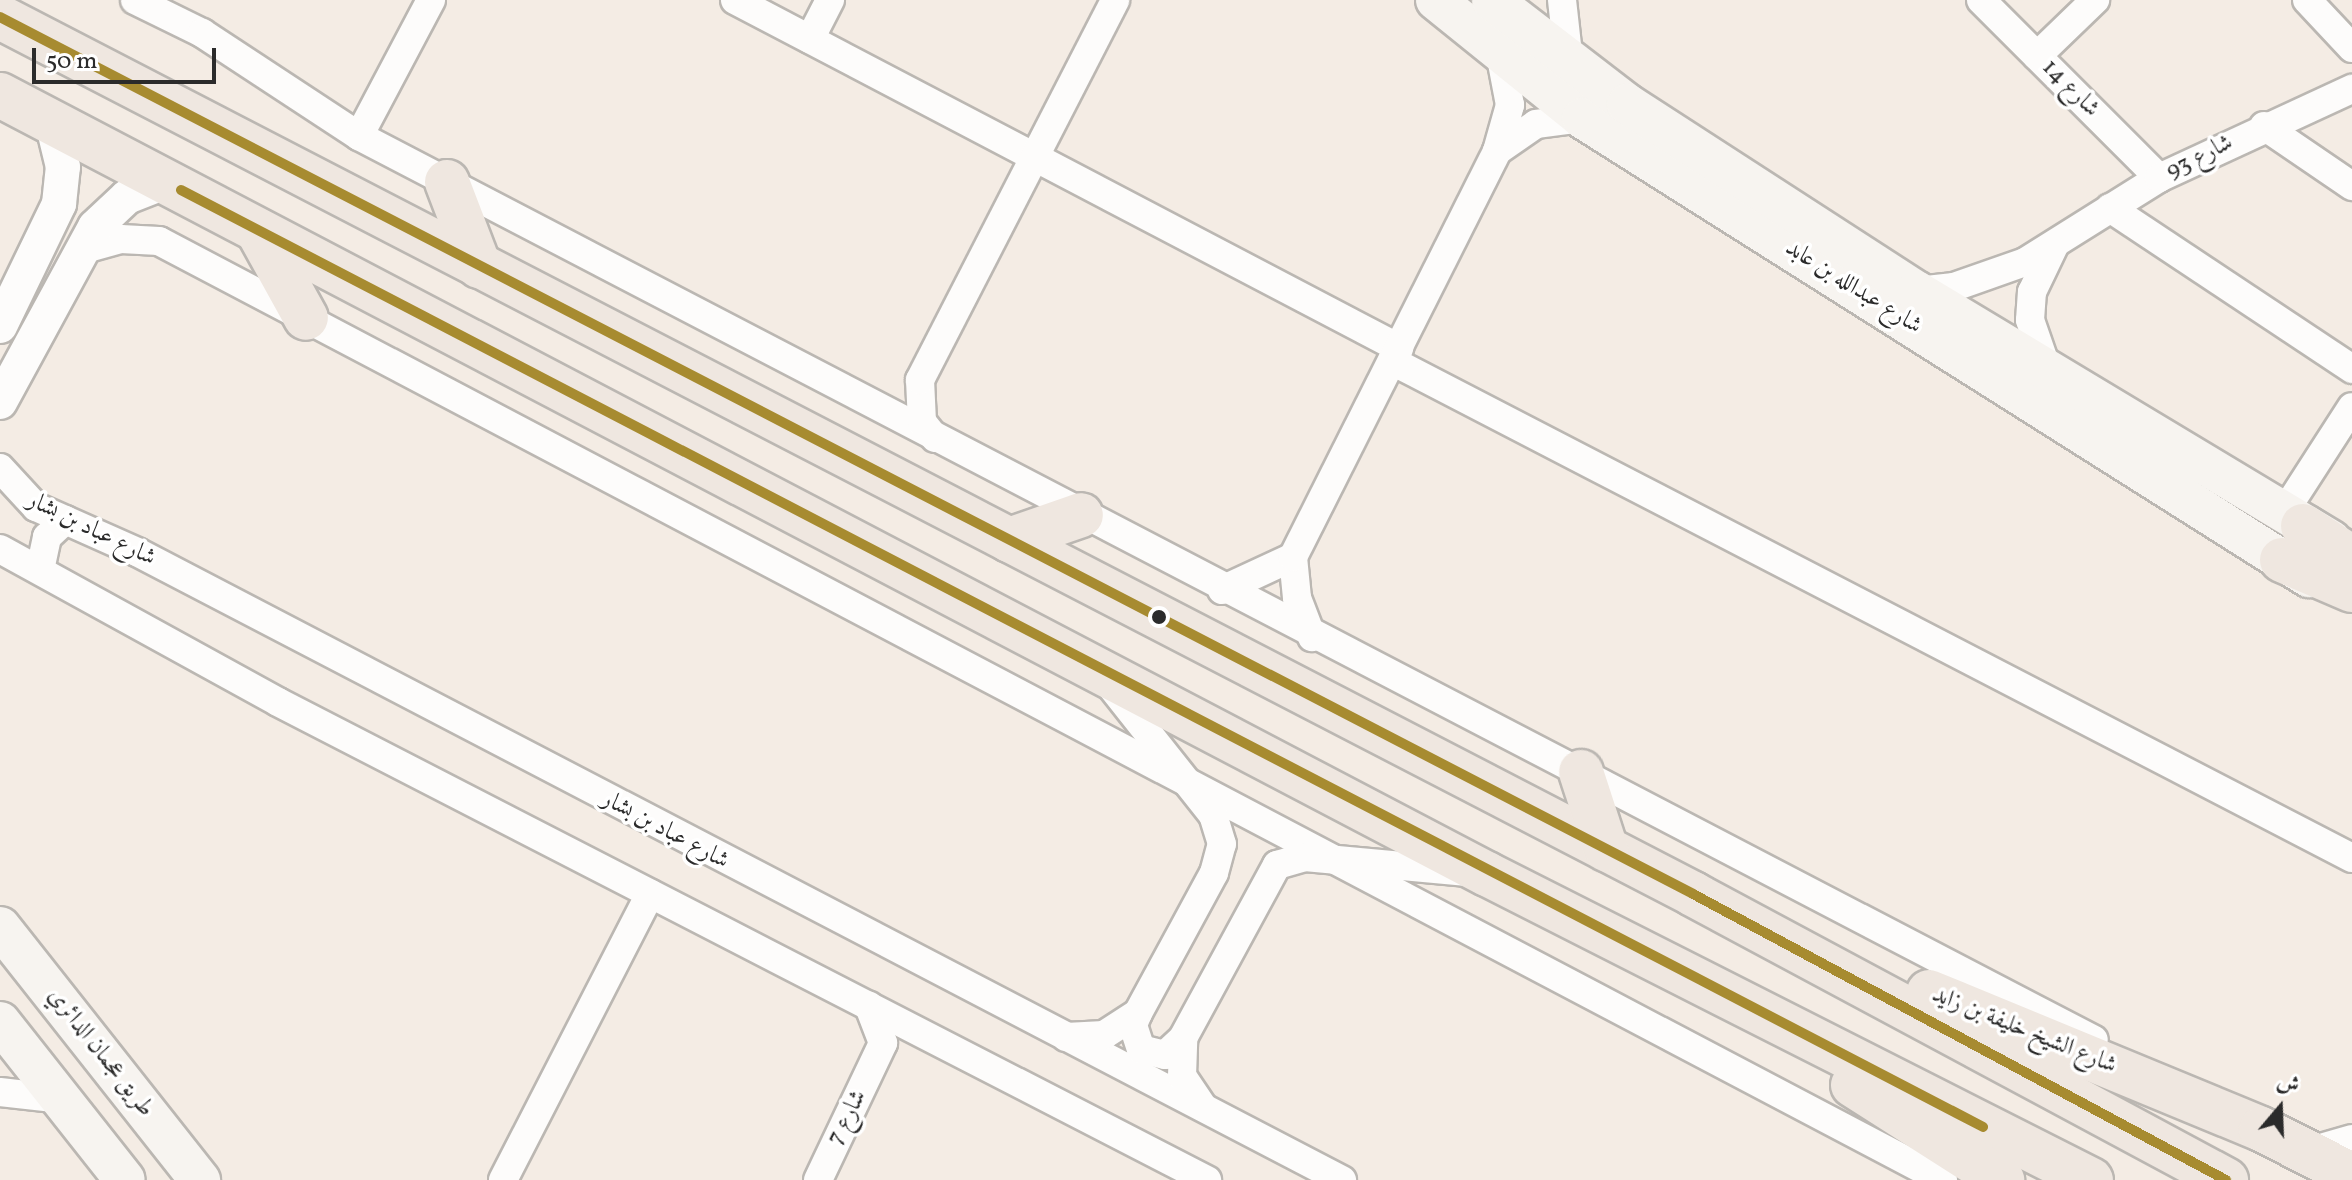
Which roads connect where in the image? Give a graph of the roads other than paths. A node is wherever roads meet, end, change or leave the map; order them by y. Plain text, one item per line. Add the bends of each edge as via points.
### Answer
1 (135, 0) edge
2 (431, 0) edge
3 (735, 0) edge
4 (830, 0) edge
5 (1115, 0) edge
6 (1436, 0) edge
7 (1492, 0) edge
8 (1562, 0) edge
9 (1981, 0) edge
10 (2095, 0) edge
11 (2307, 0) edge
12 (0, 17) edge
13 (810, 39) junction
14 (2352, 48) edge
15 (2037, 56) junction
16 (1501, 58) junction
17 (1569, 63) junction
18 (2352, 89) edge
19 (0, 95) edge
20 (1582, 118) junction
21 (52, 122) junction
22 (2264, 126) junction
23 (359, 136) junction
24 (1497, 151) junction
25 (1033, 155) junction
26 (2159, 178) junction
27 (165, 182) junction
28 (447, 182) junction
29 (2352, 186) edge
30 (2110, 208) junction
31 (258, 231) junction
32 (2057, 242) junction
33 (33, 261) junction
34 (74, 263) junction
35 (479, 266) junction
36 (1916, 291) junction
37 (306, 318) junction
38 (0, 326) edge
39 (1395, 354) junction
40 (2352, 369) edge
41 (2048, 373) junction
42 (920, 380) junction
43 (859, 399) junction
44 (0, 402) edge
45 (2352, 407) edge
46 (935, 439) junction
47 (0, 468) edge
48 (1081, 515) junction
49 (65, 520) junction
50 (2289, 533) junction
51 (1009, 540) junction
52 (0, 549) edge
53 (2352, 550) edge
54 (1293, 557) junction
55 (2352, 558) edge
56 (40, 570) junction
57 (1222, 590) junction
58 (2352, 590) edge
59 (2352, 605) edge
60 (1312, 637) junction
61 (1096, 669) junction
62 (1581, 772) junction
63 (1191, 784) junction
64 (1606, 849) junction
65 (2352, 858) edge
66 (1337, 860) junction
67 (1487, 874) junction
68 (650, 894) junction
69 (1693, 894) junction
70 (0, 927) edge
71 (869, 1006) junction
72 (1138, 1013) junction
73 (0, 1022) edge
74 (1062, 1036) junction
75 (927, 1037) junction
76 (1183, 1038) junction
77 (1806, 1038) junction
78 (879, 1057) junction
79 (0, 1092) edge
80 (61, 1099) junction
81 (2194, 1100) junction
82 (1203, 1108) junction
83 (2352, 1139) edge
84 (2307, 1152) junction
85 (2352, 1175) edge
86 (125, 1180) edge
87 (200, 1180) edge
88 (503, 1180) edge
89 (818, 1180) edge
90 (1207, 1180) edge
91 (1342, 1180) edge
92 (1943, 1180) edge
93 (2002, 1180) edge
94 (2091, 1180) edge
95 (2226, 1180) edge

1 - 23 street via 202,33
2 - 23 street
3 - 13 street
4 - 13 street
5 - 25 street
6 - 16 main road, شارع عبدالله بن عابد
7 - 17 main road, شارع عبدالله بن عابد
8 - 17 street
9 - 15 street, شارع 14
10 - 15 street
11 - 14 street
12 - 35 main road, شارع الشيخ خليفة بن زايد
13 - 25 street
15 - 26 street, شارع 14
16 - 20 main road, شارع عبدالله بن عابد
16 - 24 street via 1510,105
17 - 36 main road, شارع عبدالله بن عابد
18 - 22 street, شارع 93
19 - 21 main road
20 - 24 street via 1536,124
20 - 50 main road, شارع عبدالله بن عابد
21 - 27 main road
21 - 33 street via 62,188
22 - 26 street, شارع 93
22 - 29 street
23 - 28 street
24 - 39 street
25 - 39 street
25 - 42 street
26 - 30 street, شارع 93
27 - 31 main road
27 - 34 street via 116,206
28 - 35 main road
28 - 43 street
30 - 32 street, شارع 93
30 - 40 street
31 - 37 main road
31 - 61 main road
32 - 36 street, شارع 93 via 1990,277
32 - 41 street, شارع 93 via 2041,265 2030,320
33 - 34 street
33 - 38 street
34 - 37 street via 121,239 159,241
34 - 44 street
35 - 51 main road, شارع الشيخ خليفة بن زايد
36 - 41 main road, شارع عبدالله بن عابد
37 - 63 street
39 - 54 street
39 - 65 street
41 - 50 main road, شارع عبدالله بن عابد
42 - 43 street via 881,401
42 - 46 street via 922,422
43 - 46 street
45 - 50 street
46 - 48 street
47 - 49 street, شارع عباد بن بشار via 23,499
48 - 51 main road
48 - 57 street
49 - 56 street via 47,537
49 - 74 street, شارع عباد بن بشار
50 - 53 main road, شارع عبدالله بن عابد
50 - 55 main road, شارع عبدالله بن عابد
50 - 58 main road, شارع عبدالله بن عابد
50 - 59 main road, شارع عبدالله بن عابد
51 - 64 main road, شارع الشيخ خليفة بن زايد
52 - 56 street
54 - 57 street
54 - 60 street via 1297,598
56 - 68 street
57 - 60 street
60 - 62 street
61 - 63 street
61 - 67 main road
62 - 64 main road
62 - 81 street via 2125,1056
63 - 66 street
63 - 72 street via 1220,829 1220,859
64 - 69 main road, شارع الشيخ خليفة بن زايد
66 - 67 street
66 - 76 street via 1290,859 1266,875
66 - 92 street
67 - 77 main road
68 - 71 street
68 - 88 street
69 - 81 main road, شارع الشيخ خليفة بن زايد
69 - 95 main road, شارع الشيخ خليفة بن زايد
70 - 87 main road, طريق عجمان الدائري
71 - 75 street
71 - 78 street, شارع 7 via 883,1030
72 - 74 street via 1104,1035
72 - 76 street via 1133,1025 1141,1049 1165,1055
73 - 80 main road
74 - 82 street, شارع عباد بن بشار
75 - 78 street
75 - 90 street
76 - 82 street via 1182,1076
77 - 93 main road via 1873,1101
77 - 94 main road
78 - 89 street, شارع 7
79 - 80 street
80 - 86 main road
81 - 84 main road, شارع الشيخ خليفة بن زايد
82 - 91 street, شارع عباد بن بشار
83 - 84 street
84 - 85 main road, شارع الشيخ خليفة بن زايد

